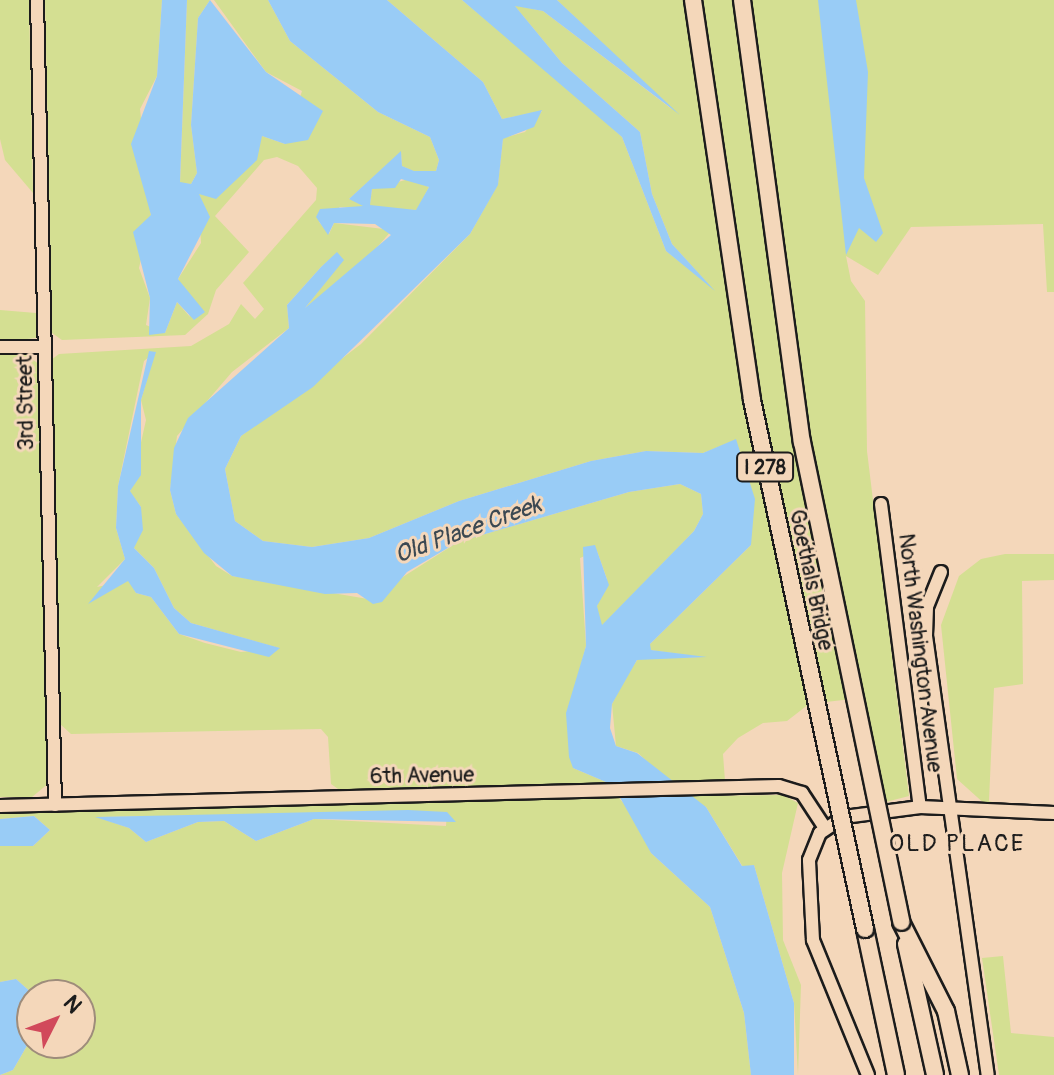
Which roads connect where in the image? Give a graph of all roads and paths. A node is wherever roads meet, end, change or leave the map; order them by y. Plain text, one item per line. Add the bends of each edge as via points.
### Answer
1 (37, 0) edge
2 (693, 0) edge
3 (742, 0) edge
4 (0, 347) edge
5 (45, 347) junction
6 (881, 504) dead end
7 (941, 572) dead end
8 (55, 805) junction
9 (0, 806) edge
10 (920, 807) junction
11 (952, 808) junction
12 (1054, 813) edge
13 (825, 828) junction
14 (901, 922) junction
15 (895, 1074) edge
16 (868, 1075) edge
17 (935, 1075) edge
18 (960, 1075) edge
19 (988, 1075) edge

1 - 5 street, 3rd Street
2 - 15 highway, Goethals Bridge / I 278, bridge via 748,376
3 - 14 highway, Goethals Bridge / I 278, bridge via 802,442
4 - 5 street
5 - 8 street, 3rd Street
6 - 10 street, North Washington Avenue
7 - 11 street via 926,626
8 - 9 street, 6th Avenue
8 - 13 street, 6th Avenue via 792,788
10 - 11 street
10 - 13 street via 844,817
11 - 12 street
11 - 19 street
13 - 16 street via 809,860 813,940
14 - 17 highway, I 278
14 - 18 highway via 946,1011

